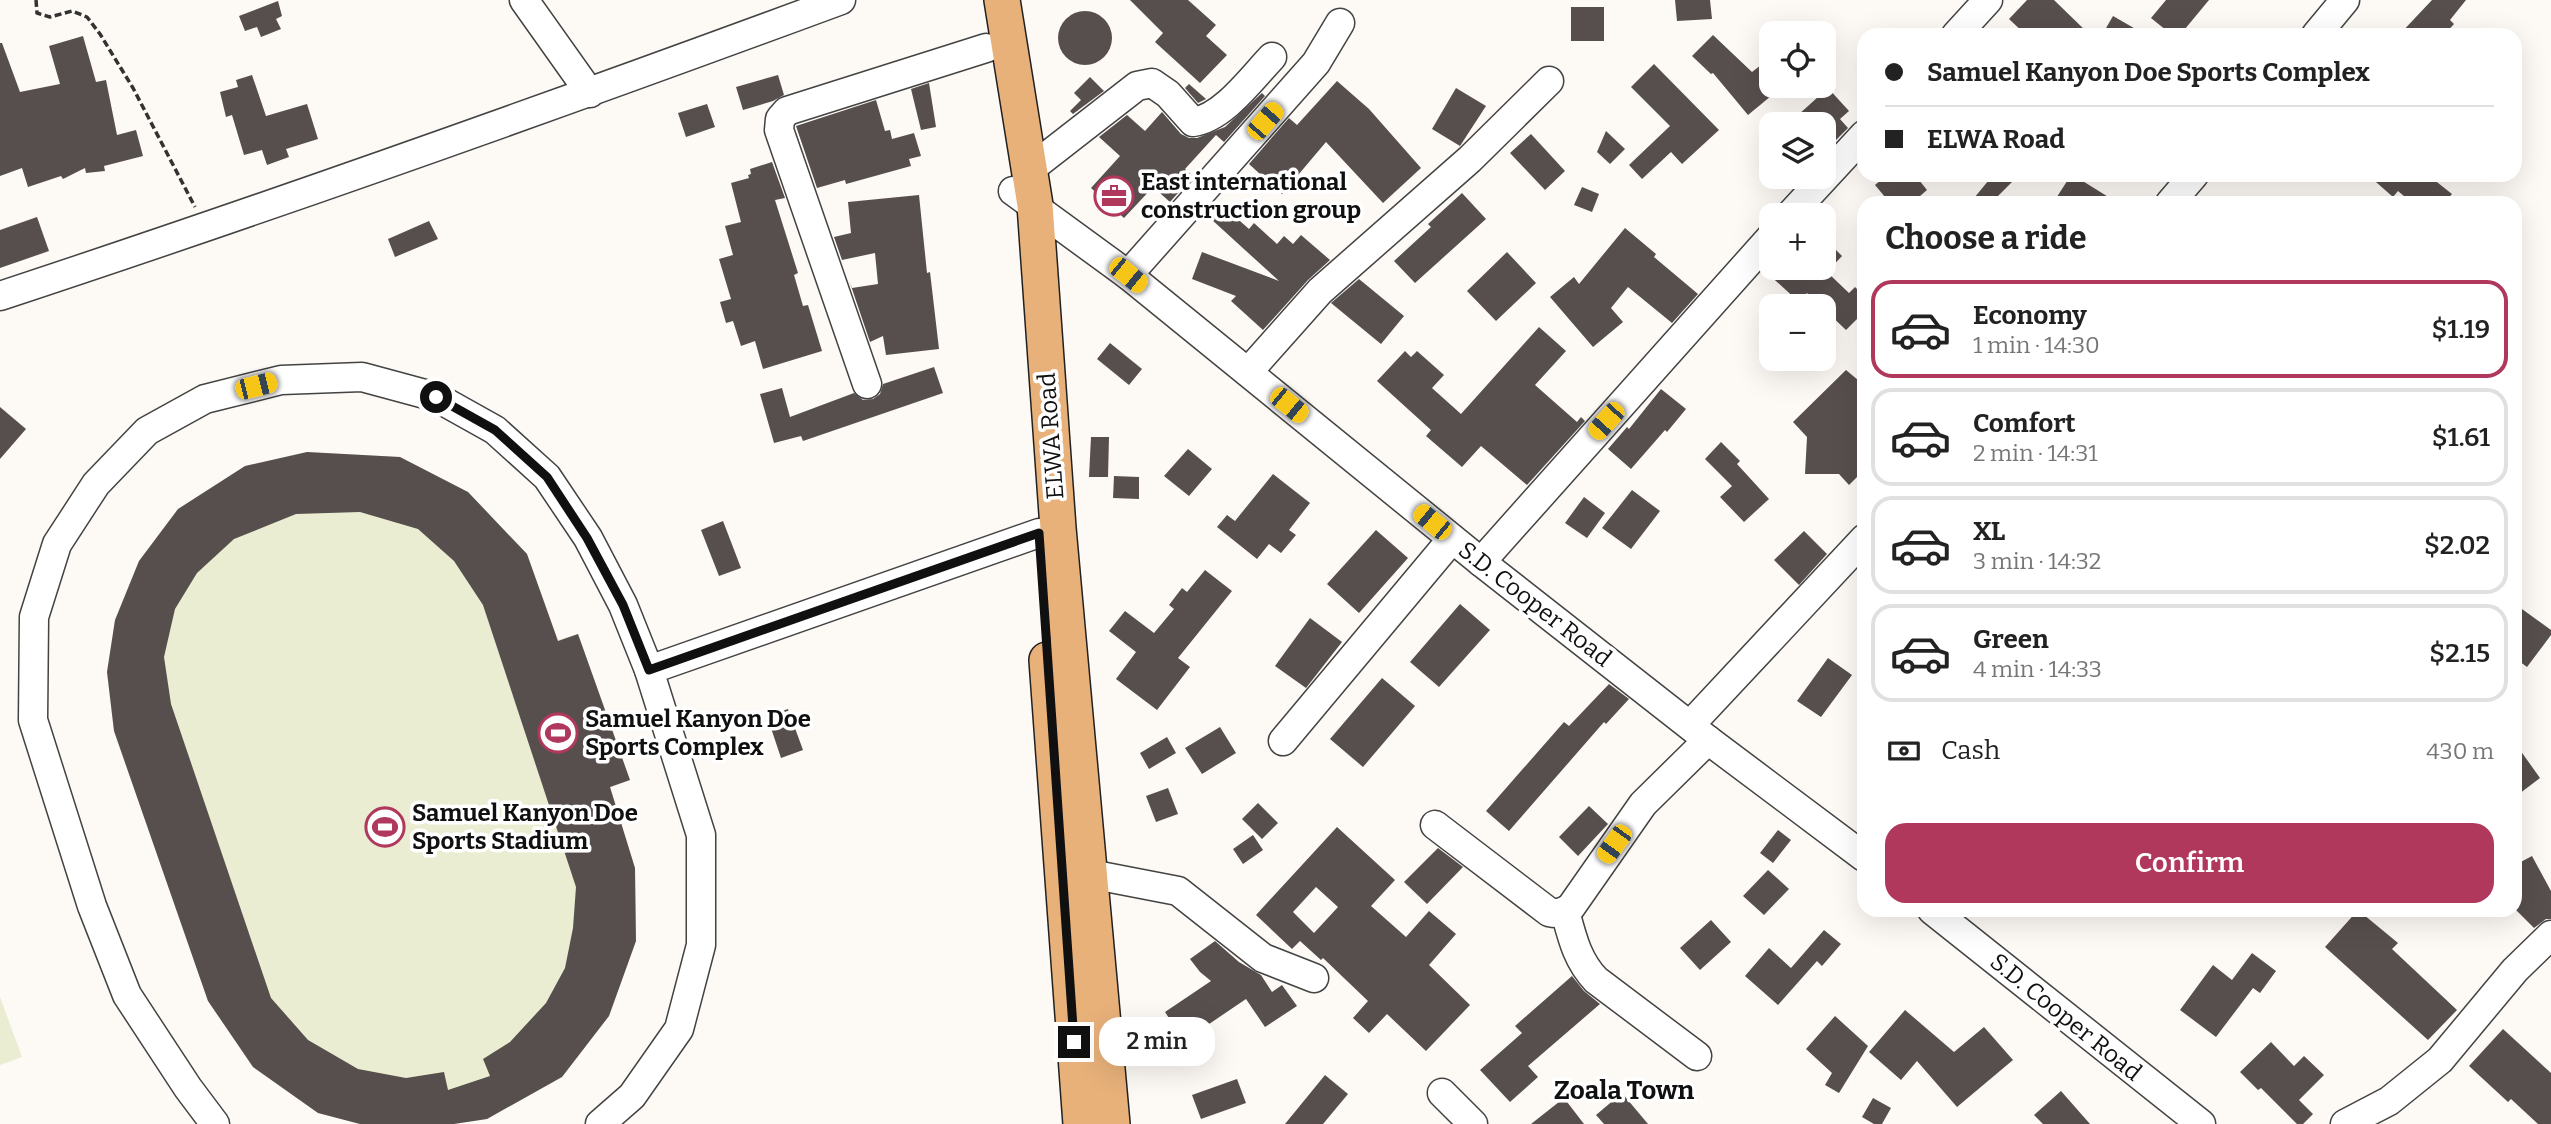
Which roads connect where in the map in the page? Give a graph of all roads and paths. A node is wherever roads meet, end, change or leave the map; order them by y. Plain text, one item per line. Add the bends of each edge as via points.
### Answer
1 (36, 0) edge
2 (524, 0) edge
3 (841, 0) edge
4 (977, 0) edge
5 (1002, 0) edge
6 (1988, 0) edge
7 (2345, 0) edge
8 (1340, 23) dead end
9 (1962, 28) edge
10 (2322, 28) edge
11 (986, 48) junction
12 (1272, 57) dead end
13 (1549, 81) dead end
14 (590, 93) junction
15 (1857, 143) edge
16 (2188, 182) edge
17 (1025, 189) junction
18 (2176, 196) edge
19 (1801, 203) edge
20 (206, 228) junction
21 (1759, 250) edge
22 (1128, 275) junction
23 (0, 296) edge
24 (1248, 372) junction
25 (867, 384) dead end
26 (1039, 533) junction
27 (1452, 539) junction
28 (1857, 547) edge
29 (1481, 562) junction
30 (649, 670) junction
31 (1699, 733) junction
32 (1283, 741) dead end
33 (1435, 825) dead end
34 (1857, 852) edge
35 (1090, 874) junction
36 (1565, 911) junction
37 (1949, 917) edge
38 (2551, 935) edge
39 (1314, 978) dead end
40 (1697, 1056) dead end
41 (1442, 1093) dead end
42 (215, 1124) edge
43 (600, 1124) edge
44 (1081, 1124) edge
45 (1112, 1124) edge
46 (1473, 1124) edge
47 (2201, 1124) edge
48 (2345, 1124) edge

1 - 20 path via 37,13 50,17 72,11 87,17 100,34
2 - 14 street
3 - 14 street
4 - 11 main road, ELWA Road
5 - 17 main road, ELWA Road
6 - 9 street
7 - 10 street
8 - 22 street via 1316,63
11 - 17 main road, ELWA Road
11 - 25 street via 787,111 779,119
12 - 17 street via 1220,111 1205,120 1193,122 1168,93 1152,83 1137,86
13 - 24 street via 1470,159 1320,291
14 - 20 street
15 - 19 street
16 - 18 street
17 - 22 street, S.D. Cooper Road
17 - 26 main road, ELWA Road
17 - 35 main road, ELWA Road
20 - 23 street
21 - 29 street
22 - 24 street, S.D. Cooper Road
24 - 27 street, S.D. Cooper Road
26 - 30 street
26 - 44 main road, ELWA Road
27 - 29 street, S.D. Cooper Road
27 - 32 street
28 - 31 street
29 - 31 street, S.D. Cooper Road
30 - 42 street via 623,605 547,477 495,430 436,397 362,377 281,380 205,399 147,431 96,484 57,544 34,617 33,720 92,906 127,995
30 - 43 street via 701,835 701,945 679,1029 632,1096
31 - 34 street, S.D. Cooper Road
31 - 36 street
33 - 36 street via 1549,912
35 - 39 street via 1178,891 1263,958
35 - 45 main road, ELWA Road
36 - 40 street via 1585,969
37 - 47 street, S.D. Cooper Road
38 - 48 street via 2515,970 2440,1060 2389,1101
41 - 46 street

